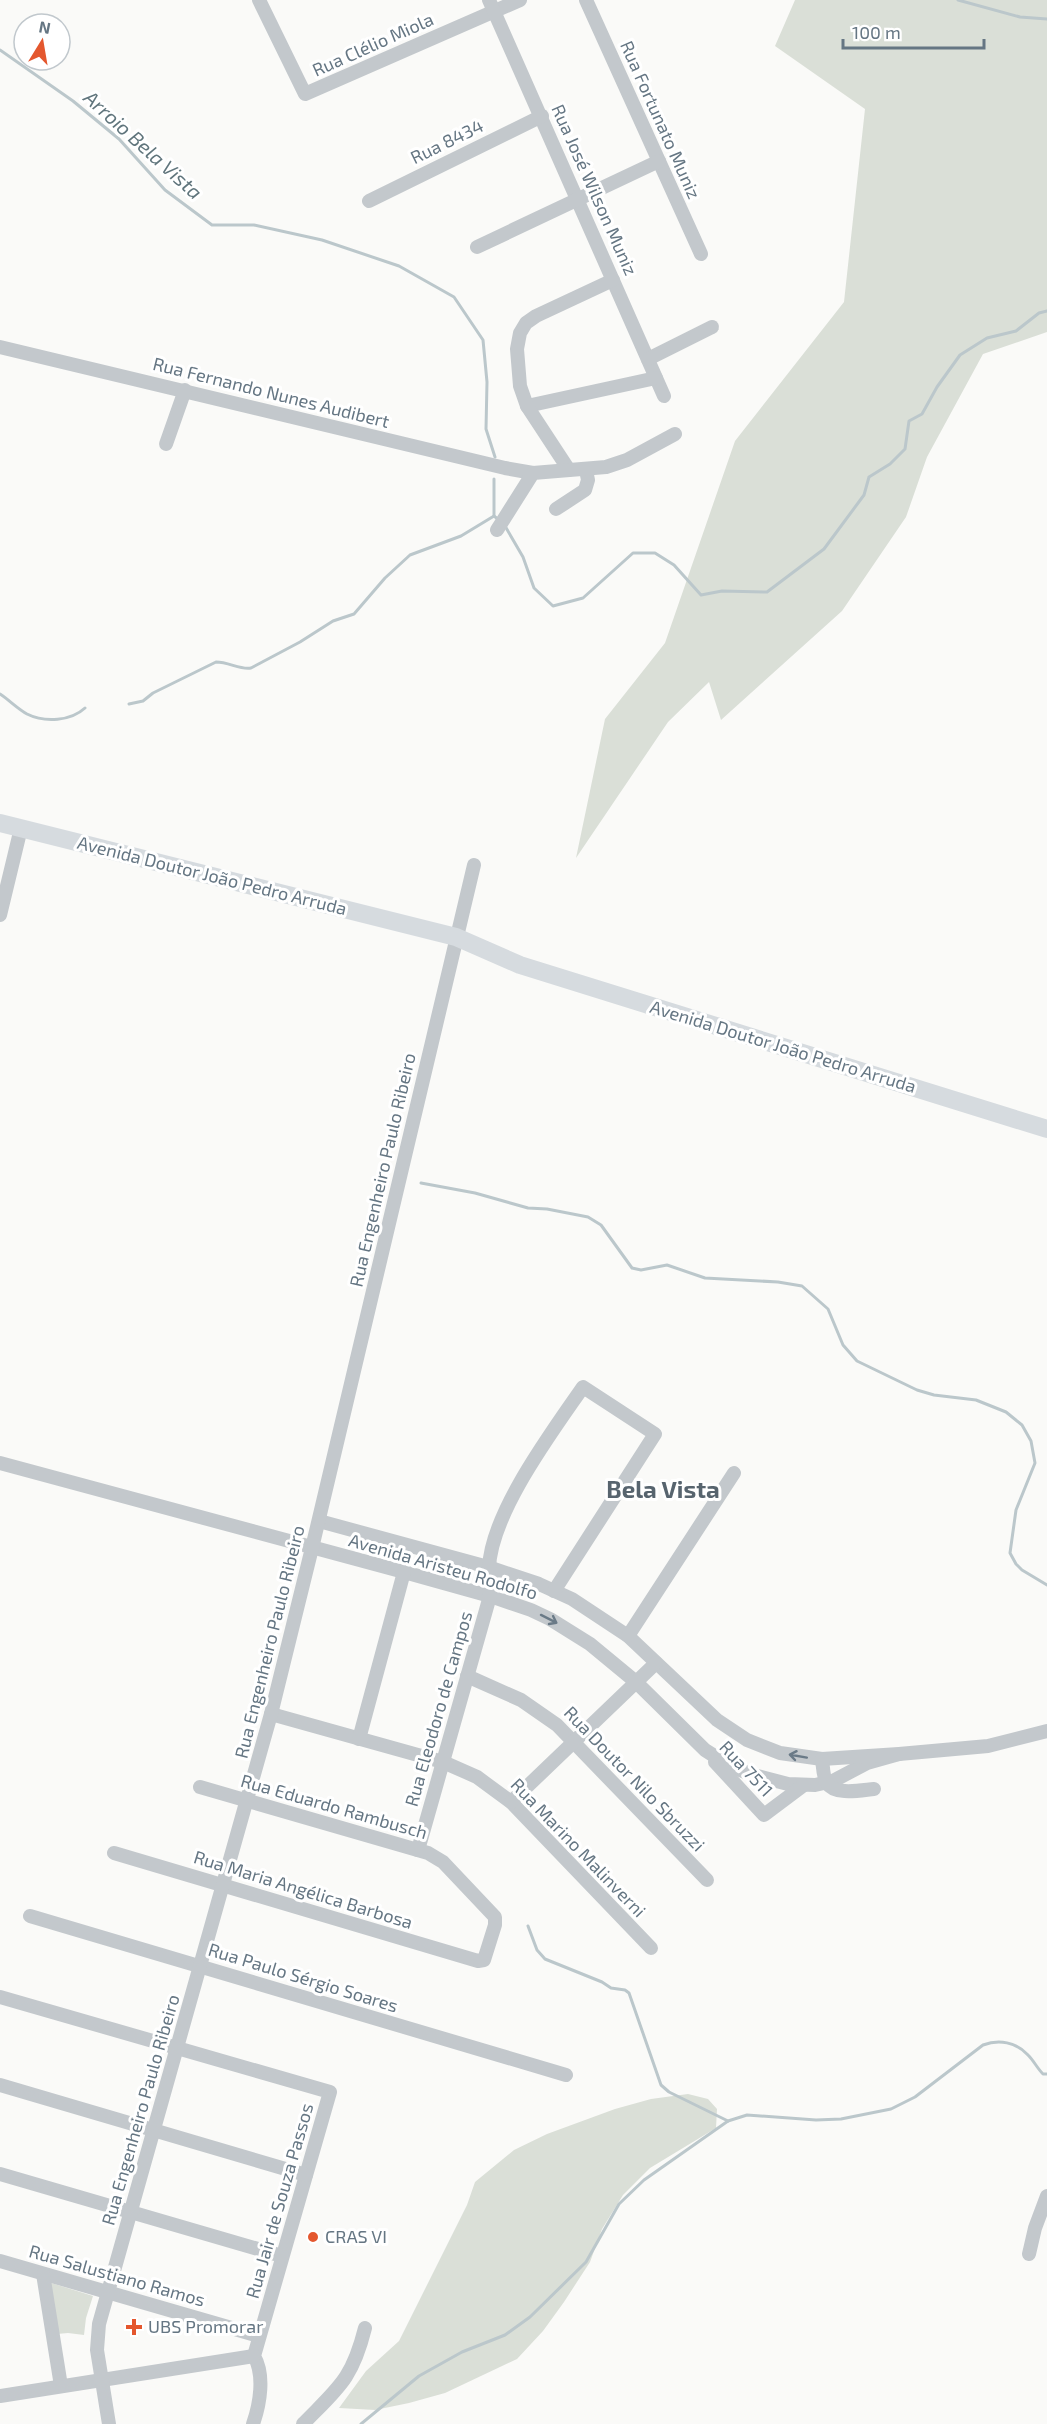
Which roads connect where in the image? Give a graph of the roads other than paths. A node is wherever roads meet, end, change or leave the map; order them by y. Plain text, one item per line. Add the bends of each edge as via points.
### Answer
1 (260, 0) edge
2 (520, 0) edge
3 (586, 0) edge
4 (491, 6) edge
5 (542, 116) junction
6 (659, 161) junction
7 (578, 200) junction
8 (369, 201) dead end
9 (477, 247) dead end
10 (701, 254) dead end
11 (613, 280) junction
12 (712, 327) dead end
13 (0, 347) edge
14 (648, 359) junction
15 (656, 378) junction
16 (185, 390) junction
17 (664, 396) dead end
18 (527, 406) junction
19 (675, 434) dead end
20 (166, 444) dead end
21 (569, 470) junction
22 (586, 470) junction
23 (533, 473) junction
24 (556, 509) dead end
25 (497, 530) dead end
26 (0, 823) edge
27 (21, 828) junction
28 (474, 864) dead end
29 (0, 915) edge
30 (456, 937) junction
31 (1047, 1129) edge
32 (0, 1463) edge
33 (734, 1473) dead end
34 (319, 1521) junction
35 (312, 1548) junction
36 (489, 1566) junction
37 (405, 1572) junction
38 (554, 1591) junction
39 (490, 1596) junction
40 (628, 1636) junction
41 (656, 1663) junction
42 (467, 1676) junction
43 (636, 1682) junction
44 (271, 1714) junction
45 (1047, 1731) edge
46 (359, 1739) junction
47 (693, 1739) junction
48 (575, 1741) junction
49 (898, 1755) junction
50 (822, 1759) junction
51 (443, 1762) junction
52 (826, 1783) junction
53 (804, 1785) junction
54 (200, 1786) dead end
55 (874, 1789) dead end
56 (248, 1800) junction
57 (511, 1802) junction
58 (418, 1850) junction
59 (114, 1853) dead end
60 (707, 1880) dead end
61 (224, 1886) junction
62 (30, 1916) dead end
63 (651, 1948) dead end
64 (482, 1961) joint
65 (200, 1966) junction
66 (0, 1997) edge
67 (177, 2048) junction
68 (566, 2075) dead end
69 (0, 2085) edge
70 (153, 2131) junction
71 (0, 2174) edge
72 (306, 2175) junction
73 (1047, 2196) edge
74 (130, 2212) junction
75 (1029, 2254) dead end
76 (282, 2256) junction
77 (0, 2261) edge
78 (43, 2274) junction
79 (107, 2292) junction
80 (364, 2328) dead end
81 (259, 2336) junction
82 (254, 2356) junction
83 (102, 2380) junction
84 (61, 2386) junction
85 (0, 2396) edge
86 (109, 2424) edge
87 (253, 2424) edge
88 (303, 2424) edge

1 - 4 street, Rua Clélio Miola via 305,94
2 - 4 street, Rua Clélio Miola
3 - 6 street, Rua Fortunato Muniz
4 - 5 street, Rua José Wilson Muniz
5 - 7 street, Rua José Wilson Muniz
5 - 8 street, Rua 8434
6 - 7 street
6 - 10 street, Rua Fortunato Muniz
7 - 9 street
7 - 11 street, Rua José Wilson Muniz
11 - 14 street, Rua José Wilson Muniz
11 - 18 street via 526,323 520,333 517,371
12 - 14 street
13 - 16 street, Rua Fernando Nunes Audibert
14 - 15 street, Rua José Wilson Muniz
15 - 17 street, Rua José Wilson Muniz
15 - 18 street
16 - 20 street
16 - 23 street, Rua Fernando Nunes Audibert
18 - 21 street
19 - 22 street via 627,460
21 - 22 street
21 - 23 street
22 - 24 street via 585,490
23 - 25 street
26 - 27 main road, Avenida Doutor João Pedro Arruda
27 - 29 street
27 - 30 main road, Avenida Doutor João Pedro Arruda via 424,929 447,942
28 - 30 street, Rua Engenheiro Paulo Ribeiro
30 - 31 main road, Avenida Doutor João Pedro Arruda via 474,954 520,964
30 - 34 street, Rua Engenheiro Paulo Ribeiro
32 - 35 street, Avenida Aristeu Rodolfo
33 - 40 street
34 - 35 street, Rua Engenheiro Paulo Ribeiro
34 - 36 street, Avenida Aristeu Rodolfo
35 - 37 street, Avenida Aristeu Rodolfo
35 - 44 street, Rua Engenheiro Paulo Ribeiro
36 - 38 street, Avenida Aristeu Rodolfo
36 - 38 street, Rua Eleodoro de Campos via 514,1493 583,1387 655,1434
36 - 39 street, Rua Eleodoro de Campos
37 - 39 street, Avenida Aristeu Rodolfo
37 - 46 street
38 - 40 street, Avenida Aristeu Rodolfo
39 - 42 street, Rua Eleodoro de Campos
39 -> 43 street, Avenida Aristeu Rodolfo via 550,1619 590,1644
40 - 41 street, Avenida Aristeu Rodolfo
41 - 43 street
50 -> 41 street, Avenida Aristeu Rodolfo via 780,1753 730,1730
42 - 48 street, Rua Doutor Nilo Sbruzzi via 540,1711
42 - 51 street, Rua Eleodoro de Campos
43 - 47 street, Avenida Aristeu Rodolfo
43 - 48 street
44 - 46 street, Rua Marino Malinverni
44 - 56 street, Rua Engenheiro Paulo Ribeiro
45 - 49 street via 988,1746
46 - 51 street, Rua Marino Malinverni
47 - 53 street, Avenida Aristeu Rodolfo via 730,1766 770,1780
47 - 53 street, Rua 7511 via 764,1815
48 - 57 street
48 - 60 street, Rua Doutor Nilo Sbruzzi
49 - 50 street, Avenida Aristeu Rodolfo
49 - 52 street, Avenida Aristeu Rodolfo via 867,1763
50 - 52 street
51 - 57 street, Rua Marino Malinverni via 477,1777
51 - 58 street, Rua Eleodoro de Campos
52 - 53 street, Avenida Aristeu Rodolfo
52 - 55 street via 842,1791
54 - 56 street, Rua Eduardo Rambusch
56 - 58 street, Rua Eduardo Rambusch
56 - 61 street, Rua Engenheiro Paulo Ribeiro
57 - 63 street, Rua Marino Malinverni
58 - 64 street, Rua Eduardo Rambusch via 442,1862 495,1917
59 - 61 street, Rua Maria Angélica Barbosa
61 - 64 street, Rua Maria Angélica Barbosa
61 - 65 street, Rua Engenheiro Paulo Ribeiro
62 - 65 street, Rua Paulo Sérgio Soares
65 - 67 street, Rua Engenheiro Paulo Ribeiro
65 - 68 street, Rua Paulo Sérgio Soares
66 - 67 street
67 - 70 street, Rua Engenheiro Paulo Ribeiro
67 - 72 street, Rua Jair de Souza Passos via 330,2092
69 - 70 street
70 - 72 street
70 - 74 street, Rua Engenheiro Paulo Ribeiro
71 - 74 street
72 - 76 street, Rua Jair de Souza Passos
73 - 75 street
74 - 76 street
74 - 79 street, Rua Engenheiro Paulo Ribeiro
76 - 81 street, Rua Jair de Souza Passos
77 - 78 street, Rua Salustiano Ramos
78 - 79 street, Rua Salustiano Ramos
78 - 84 street
79 - 81 street, Rua Salustiano Ramos
79 - 83 street, Rua Engenheiro Paulo Ribeiro via 97,2336
80 - 88 street via 352,2369
81 - 82 street, Rua Jair de Souza Passos
82 - 83 street
82 - 87 street, Rua Jair de Souza Passos via 260,2370
83 - 84 street
83 - 86 street, Rua Engenheiro Paulo Ribeiro
84 - 85 street

